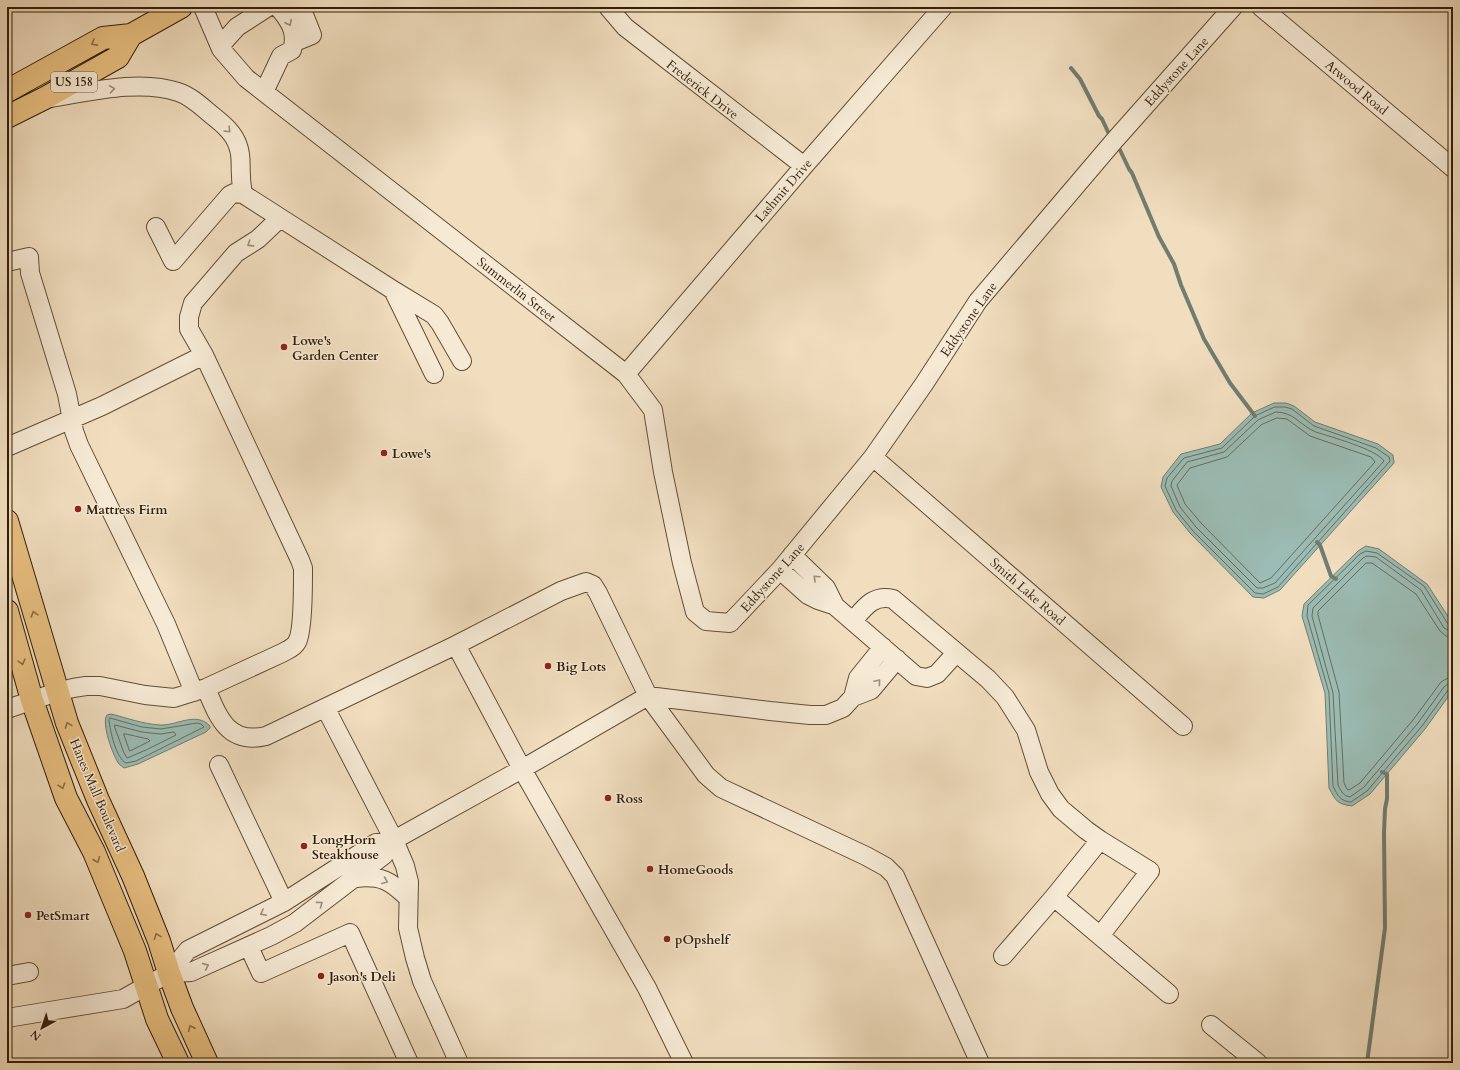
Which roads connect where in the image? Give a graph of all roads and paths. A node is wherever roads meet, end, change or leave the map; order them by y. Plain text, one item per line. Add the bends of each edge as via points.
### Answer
1 (181, 7) edge
2 (203, 7) edge
3 (268, 7) edge
4 (278, 7) edge
5 (301, 7) edge
6 (608, 7) edge
7 (943, 7) edge
8 (1233, 7) edge
9 (1261, 7) edge
10 (131, 35) junction
11 (295, 42) junction
12 (220, 46) junction
13 (7, 91) edge
14 (264, 92) junction
15 (45, 98) junction
16 (7, 117) edge
17 (804, 166) junction
18 (1453, 168) edge
19 (243, 194) junction
20 (279, 218) junction
21 (156, 227) dead end
22 (7, 262) edge
23 (393, 290) junction
24 (204, 355) junction
25 (462, 361) dead end
26 (434, 374) dead end
27 (626, 374) junction
28 (73, 420) junction
29 (7, 447) edge
30 (873, 457) junction
31 (7, 521) edge
32 (792, 555) junction
33 (780, 570) junction
34 (834, 605) junction
35 (7, 611) edge
36 (853, 621) junction
37 (730, 623) joint
38 (456, 645) junction
39 (883, 647) junction
40 (956, 653) junction
41 (897, 659) junction
42 (200, 690) junction
43 (57, 692) junction
44 (648, 696) junction
45 (853, 697) junction
46 (32, 700) junction
47 (326, 708) junction
48 (7, 709) edge
49 (1183, 726) dead end
50 (218, 765) dead end
51 (522, 769) junction
52 (394, 840) junction
53 (1100, 840) junction
54 (356, 878) junction
55 (1054, 897) junction
56 (408, 898) junction
57 (284, 902) junction
58 (1100, 936) junction
59 (249, 947) junction
60 (1003, 956) dead end
61 (29, 972) dead end
62 (169, 973) junction
63 (7, 976) edge
64 (146, 987) junction
65 (1169, 994) dead end
66 (7, 1018) edge
67 (1211, 1025) dead end
68 (178, 1063) edge
69 (207, 1063) edge
70 (409, 1063) edge
71 (459, 1063) edge
72 (684, 1063) edge
73 (980, 1063) edge
74 (1258, 1063) edge

1 - 10 main road, US 158
2 - 12 street, Summerlin Street
3 - 12 street via 237,27
4 -> 11 street via 290,22
5 - 11 street via 312,35
6 - 17 street, Frederick Drive via 625,27
7 - 17 street, Lashmit Drive
8 - 30 street, Eddystone Lane via 978,300
9 - 18 street, Atwood Road
10 -> 13 main road, US 158 via 104,38
10 - 15 main road, US 158 via 118,57
11 - 14 street via 292,50 280,56
12 - 14 street, Summerlin Street via 246,78
14 - 27 street, Summerlin Street
15 - 16 main road, US 158
15 -> 19 street via 142,87 178,92 191,98 234,136 239,146
17 - 27 street, Lashmit Drive
19 - 20 street
19 - 21 street via 230,195 172,261
20 - 23 street
20 -> 24 street via 258,238 236,253 193,303 189,329
22 - 28 street via 29,257 30,273
23 - 25 street via 434,315
23 - 26 street
24 - 28 street
24 - 42 street via 300,560 303,574 300,630 297,642 292,648
27 - 37 street, Summerlin Street via 653,410 664,480 682,563 696,612 706,621
28 - 29 street
28 - 42 street via 79,445
30 - 32 street, Eddystone Lane
30 - 49 street, Smith Lake Road
43 -> 31 main road, Hanes Mall Boulevard
32 - 33 street, Eddystone Lane
34 -> 32 street via 826,588
33 - 34 street via 808,595
33 - 37 street, Eddystone Lane
34 - 36 street
35 -> 46 main road, Hanes Mall Boulevard
36 - 39 street
36 - 40 street via 867,604 885,597 893,599
38 - 44 street via 561,591 581,583 590,583 598,592
38 - 47 street
38 - 51 street
39 - 41 street
39 - 45 street via 858,678
40 - 41 street via 937,674 927,678 916,676
40 - 53 street via 988,679 1016,713 1026,730 1039,772 1061,809
45 -> 41 street via 871,690
42 - 43 street via 174,698 100,686
42 - 47 street via 218,717 234,732 255,739
43 - 46 street
62 -> 43 main road, Hanes Mall Boulevard via 159,940 98,800 67,724
44 - 45 street via 810,715 826,715 843,708
44 - 51 street
44 - 73 street via 706,775 721,788 866,856 886,867 895,876
46 - 48 street
46 -> 64 main road, Hanes Mall Boulevard via 66,798 94,852 134,950
47 - 52 street
50 - 57 street
51 - 52 street
51 - 72 street via 647,988
52 - 54 street via 384,855
52 - 56 street via 410,882
52 - 57 street via 376,843
53 - 55 street
53 - 58 street via 1150,871
54 -> 56 street via 371,876 385,880 397,886
59 -> 54 street via 295,923
55 - 58 street
55 - 60 street
56 - 71 street via 408,928 422,981
57 -> 62 street via 188,950
58 - 65 street
62 -> 59 street via 192,972
59 - 70 street via 261,973 350,933
61 - 63 street
62 - 64 street
69 -> 62 main road, Hanes Mall Boulevard
64 - 66 street via 123,999
64 - 68 main road, Hanes Mall Boulevard via 157,1019
67 - 74 street

